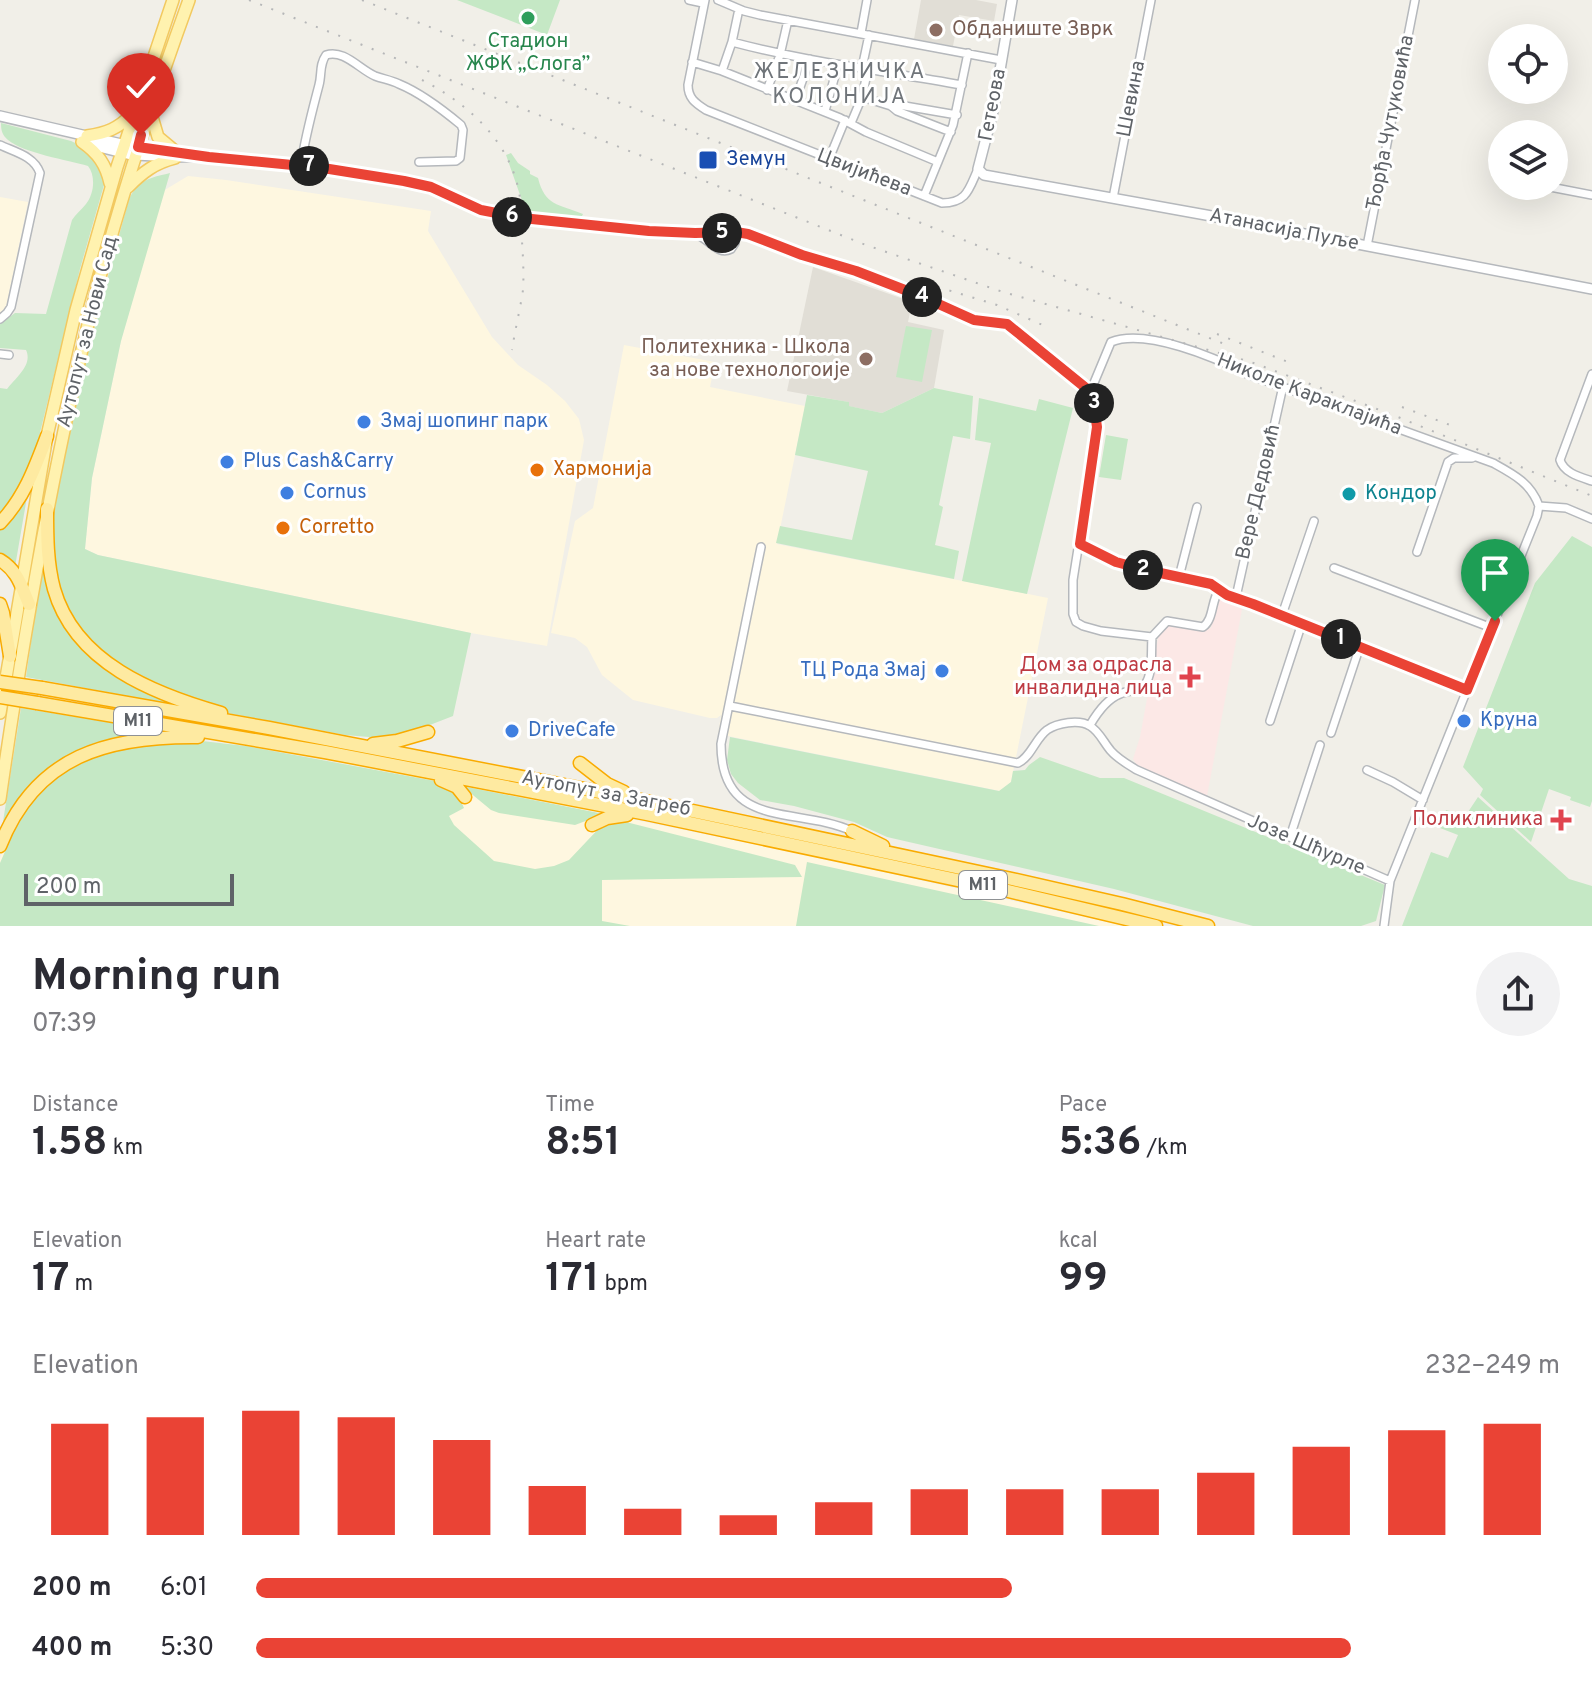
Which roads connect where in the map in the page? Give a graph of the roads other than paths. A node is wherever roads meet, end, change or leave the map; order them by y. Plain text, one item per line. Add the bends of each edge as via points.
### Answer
1 (173, 0) edge
2 (189, 0) edge
3 (689, 0) edge
4 (718, 0) edge
5 (867, 0) edge
6 (1012, 0) edge
7 (1151, 0) edge
8 (1415, 0) edge
9 (704, 2) edge
10 (739, 9) junction
11 (788, 20) junction
12 (865, 34) junction
13 (732, 42) junction
14 (968, 53) junction
15 (780, 55) junction
16 (810, 59) junction
17 (1001, 60) junction
18 (692, 62) junction
19 (838, 65) junction
20 (865, 68) junction
21 (722, 71) junction
22 (962, 85) junction
23 (767, 90) junction
24 (862, 97) junction
25 (795, 101) junction
26 (891, 106) junction
27 (150, 110) junction
28 (135, 111) junction
29 (825, 111) junction
30 (957, 115) junction
31 (0, 116) edge
32 (848, 122) junction
33 (951, 132) junction
34 (84, 139) junction
35 (0, 145) edge
36 (123, 149) junction
37 (137, 151) junction
38 (176, 155) junction
39 (829, 159) junction
40 (419, 162) dead end
41 (938, 162) junction
42 (301, 165) junction
43 (978, 169) junction
44 (111, 186) junction
45 (125, 190) junction
46 (1568, 190) edge
47 (1592, 195) edge
48 (924, 196) junction
49 (1113, 198) junction
50 (956, 202) joint
51 (695, 233) junction
52 (717, 233) junction
53 (731, 236) junction
54 (711, 243) junction
55 (1367, 246) junction
56 (1592, 289) edge
57 (0, 319) edge
58 (1591, 379) edge
59 (1283, 386) junction
60 (1091, 390) junction
61 (47, 436) junction
62 (1478, 458) junction
63 (1592, 481) edge
64 (1539, 506) junction
65 (1197, 507) dead end
66 (47, 509) junction
67 (1592, 519) edge
68 (1314, 521) dead end
69 (0, 523) edge
70 (1080, 544) junction
71 (761, 547) dead end
72 (1417, 552) dead end
73 (0, 560) edge
74 (1334, 568) dead end
75 (1179, 577) junction
76 (21, 582) junction
77 (1219, 590) junction
78 (1236, 597) junction
79 (0, 604) edge
80 (29, 604) junction
81 (1282, 615) junction
82 (1302, 623) junction
83 (1492, 628) junction
84 (1152, 637) junction
85 (1360, 646) junction
86 (10, 656) junction
87 (7, 678) edge
88 (1467, 690) junction
89 (0, 697) edge
90 (730, 706) junction
91 (0, 713) edge
92 (1270, 721) dead end
93 (1090, 725) junction
94 (269, 728) junction
95 (428, 732) dead end
96 (1331, 733) dead end
97 (240, 738) junction
98 (355, 745) junction
99 (1320, 745) dead end
100 (580, 763) dead end
101 (420, 770) junction
102 (1367, 770) dead end
103 (465, 797) dead end
104 (0, 799) edge
105 (641, 800) junction
106 (1423, 800) junction
107 (647, 814) junction
108 (592, 825) dead end
109 (852, 831) joint
110 (1290, 837) junction
111 (0, 846) edge
112 (900, 854) junction
113 (1390, 881) junction
114 (1156, 926) edge
115 (1208, 926) edge
116 (1384, 926) edge

1 - 28 main road, Аутопут за Нови Сад
2 - 27 main road, Аутопут за Нови Сад
3 - 9 street
4 - 10 street
5 - 12 street
6 - 17 street, Гетеова
7 - 49 street, Шевина
8 - 55 street, Ђорђа Чутуковића
9 - 18 street
10 - 11 street
10 - 13 street
11 - 12 street
11 - 15 street
12 - 14 street
12 - 20 street
13 - 15 street
13 - 21 street
14 - 17 street
14 - 22 street
15 - 16 street
15 - 23 street
16 - 19 street
16 - 25 street
17 - 43 street, Гетеова
18 - 21 street
18 - 39 street, Цвијићева via 688,85 695,103
19 - 20 street
19 - 29 street
20 - 22 street
20 - 24 street
21 - 23 street
22 - 30 street
23 - 25 street
24 - 26 street
24 - 32 street
25 - 29 street
26 - 30 street
26 - 33 street
27 - 37 main road, Аутопут за Нови Сад
27 - 38 main road via 160,140
28 - 34 main road via 115,129
28 - 36 main road, Аутопут за Нови Сад
29 - 32 street
30 - 33 street
31 - 34 street
32 - 39 street
32 - 41 street
33 - 41 street
34 - 36 street
34 - 44 main road via 102,161
35 - 57 street via 34,162 40,176 11,307
36 - 37 street
36 - 44 main road, Аутопут за Нови Сад
37 - 38 street
37 - 45 main road, Аутопут за Нови Сад
38 - 42 street
38 - 45 main road via 148,169
39 - 48 street, Цвијићева
40 - 42 street via 460,158 461,125 401,84 329,53 320,65
41 - 48 street
42 - 51 street via 431,187 496,214
43 - 49 street, Атанасија Пуље via 992,177
43 - 50 street, Гетеова
44 - 61 main road, Аутопут за Нови Сад
45 - 66 main road, Аутопут за Нови Сад
46 - 47 street
48 - 50 street, Цвијићева
49 - 55 street, Атанасија Пуље
51 - 52 street
51 - 54 street
52 - 53 street
52 - 54 street
53 - 54 street via 734,246 727,252
53 - 60 street via 748,234 974,320 1007,324
55 - 56 street, Атанасија Пуље
58 - 63 street via 1560,460 1569,472
59 - 60 street, Николе Караклајића via 1185,349 1130,338 1111,342
59 - 62 street, Николе Караклајића
59 - 78 street, Вере Дедовић
60 - 70 street via 1097,427
61 - 69 highway via 28,484
61 - 76 main road, Аутопут за Нови Сад
62 - 64 street, Николе Караклајића via 1522,481
62 - 72 street via 1448,462
64 - 67 street via 1566,508
64 - 83 street, Јозе Шћурле
65 - 75 street
66 - 80 main road, Аутопут за Нови Сад
66 - 94 highway via 55,593 70,624 92,650 161,694
68 - 81 street
70 - 75 street via 1116,562
70 - 84 street via 1072,590 1076,622
71 - 90 street
73 - 76 highway
74 - 83 street
75 - 77 street
76 - 80 highway
76 - 86 main road, Аутопут за Нови Сад
77 - 78 street
77 - 84 street via 1206,626 1167,621
78 - 81 street
79 - 86 highway
80 - 87 main road, Аутопут за Нови Сад
81 - 82 street
82 - 85 street
82 - 92 street
83 - 88 street, Јозе Шћурле
84 - 93 street via 1145,685 1115,697
85 - 88 street
85 - 96 street
86 - 87 main road, Аутопут за Нови Сад
87 - 91 main road
87 - 94 highway, Аутопут за Загреб / M11, bridge
87 - 104 main road
88 - 106 street, Јозе Шћурле
89 - 97 highway, Аутопут за Загреб / M11, bridge
90 - 93 street via 1021,763 1051,727
90 - 109 street via 722,766 742,799 765,811
93 - 110 street, Јозе Шћурле via 1112,752 1137,770
94 - 98 highway, Аутопут за Загреб / M11
95 - 98 highway
97 - 101 highway, Аутопут за Загреб / M11
97 - 111 highway via 146,739 81,755 28,796
98 - 105 highway, Аутопут за Загреб / M11
99 - 110 street
100 - 105 highway
101 - 103 highway via 452,784
101 - 107 highway, Аутопут за Загреб / M11
102 - 106 street
105 - 112 highway, Аутопут за Загреб / M11
106 - 113 street, Јозе Шћурле
107 - 108 highway via 613,816
107 - 114 highway, Аутопут за Загреб / M11
109 - 112 highway
110 - 113 street, Јозе Шћурле
112 - 115 highway, Аутопут за Загреб / M11
113 - 116 street

